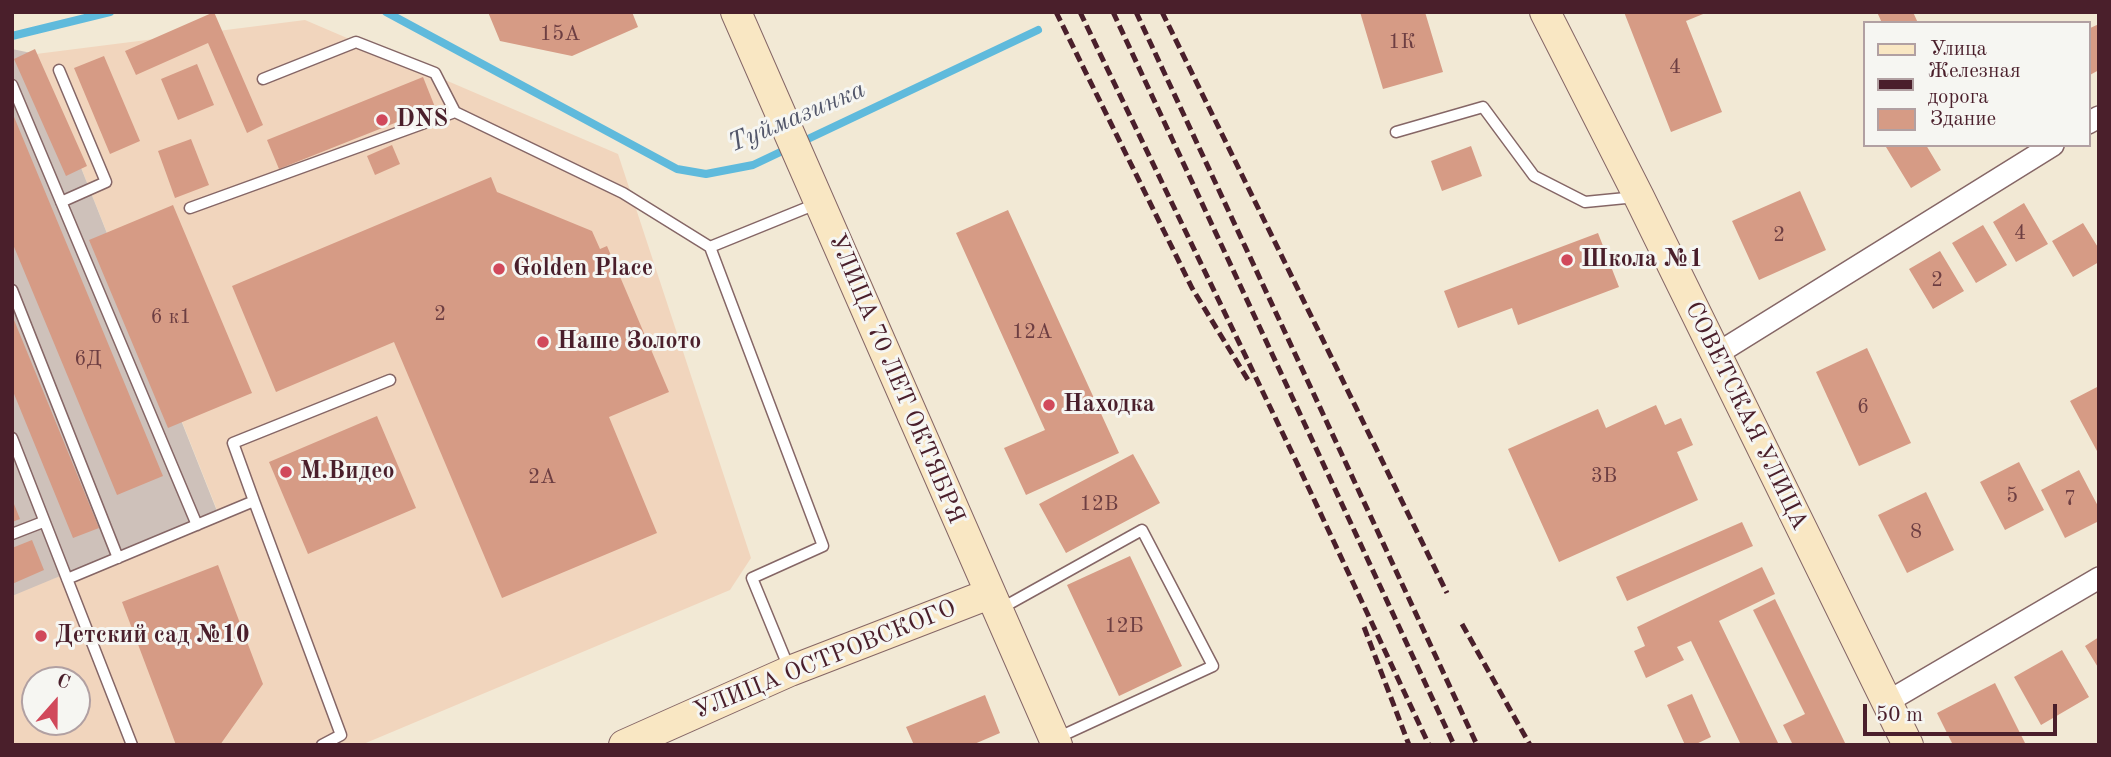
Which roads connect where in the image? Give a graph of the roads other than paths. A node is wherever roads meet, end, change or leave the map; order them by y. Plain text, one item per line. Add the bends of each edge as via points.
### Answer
1 (736, 12) edge
2 (1545, 12) edge
3 (59, 70) dead end
4 (263, 79) dead end
5 (12, 85) edge
6 (455, 112) junction
7 (1396, 132) dead end
8 (2050, 147) edge
9 (1639, 197) junction
10 (61, 202) junction
11 (820, 202) junction
12 (190, 208) dead end
13 (709, 247) junction
14 (12, 290) edge
15 (1715, 355) junction
16 (390, 380) dead end
17 (12, 438) edge
18 (24, 472) junction
19 (12, 477) edge
20 (254, 501) junction
21 (43, 522) junction
22 (197, 525) junction
23 (12, 534) edge
24 (118, 558) junction
25 (2099, 578) edge
26 (67, 579) junction
27 (993, 602) junction
28 (790, 671) junction
29 (1887, 702) junction
30 (1055, 742) edge
31 (132, 745) edge
32 (322, 745) edge
33 (624, 745) edge
34 (1908, 745) edge

1 - 11 street, УЛИЦА 70 ЛЕТ ОКТЯБРЯ
2 - 9 street, СОВЕТСКАЯ УЛИЦА
3 - 10 lane via 106,182
4 - 6 lane via 356,42 435,73
5 - 10 lane
6 - 12 lane
6 - 13 lane via 623,193
7 - 9 lane via 1483,107 1534,176 1585,202
8 - 15 street
9 - 15 street, СОВЕТСКАЯ УЛИЦА
10 - 22 lane
11 - 13 lane
11 - 27 street, УЛИЦА 70 ЛЕТ ОКТЯБРЯ
13 - 28 lane via 823,546 752,578
14 - 24 lane
15 - 29 street, СОВЕТСКАЯ УЛИЦА
16 - 20 lane via 233,443
17 - 18 lane
18 - 19 lane
18 - 21 lane
20 - 22 lane
20 - 32 lane via 341,735
21 - 23 lane
21 - 26 lane
22 - 24 lane
24 - 26 lane
25 - 29 street
26 - 31 lane
27 - 28 street, УЛИЦА ОСТРОВСКОГО
27 - 30 street, УЛИЦА 70 ЛЕТ ОКТЯБРЯ
27 - 30 lane via 1142,530 1213,666
28 - 33 street, УЛИЦА ОСТРОВСКОГО
29 - 34 street, СОВЕТСКАЯ УЛИЦА

